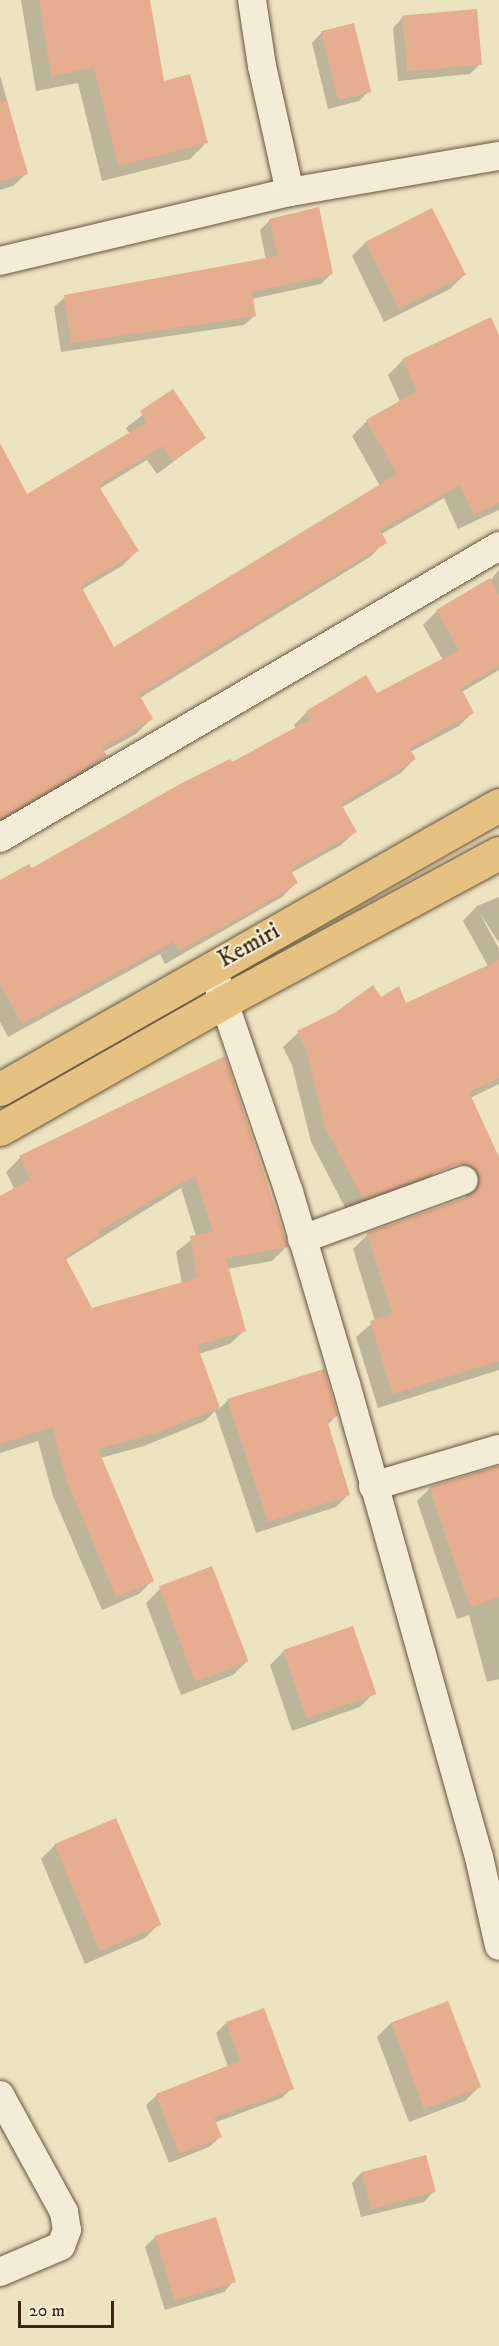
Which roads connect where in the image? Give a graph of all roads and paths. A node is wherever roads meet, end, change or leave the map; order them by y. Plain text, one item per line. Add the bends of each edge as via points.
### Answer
1 (252, 0) edge
2 (499, 156) edge
3 (290, 192) junction
4 (0, 261) edge
5 (499, 546) edge
6 (499, 805) edge
7 (0, 838) edge
8 (499, 853) edge
9 (212, 967) junction
10 (225, 1001) junction
11 (0, 1089) edge
12 (0, 1129) edge
13 (464, 1180) dead end
14 (302, 1239) junction
15 (499, 1449) edge
16 (373, 1486) junction
17 (499, 1946) edge
18 (0, 2095) edge
19 (0, 2272) edge

1 - 3 street via 262,66
2 - 3 street
3 - 4 street
5 - 7 street
6 - 9 highway, Kemiri
8 - 10 highway, Kemiri
9 - 10 street
9 - 11 highway, Kemiri
10 - 12 highway, Kemiri
10 - 14 street
13 - 14 street
14 - 16 street
15 - 16 street
16 - 17 street via 479,1857
18 - 19 street via 64,2212 67,2230 61,2246

